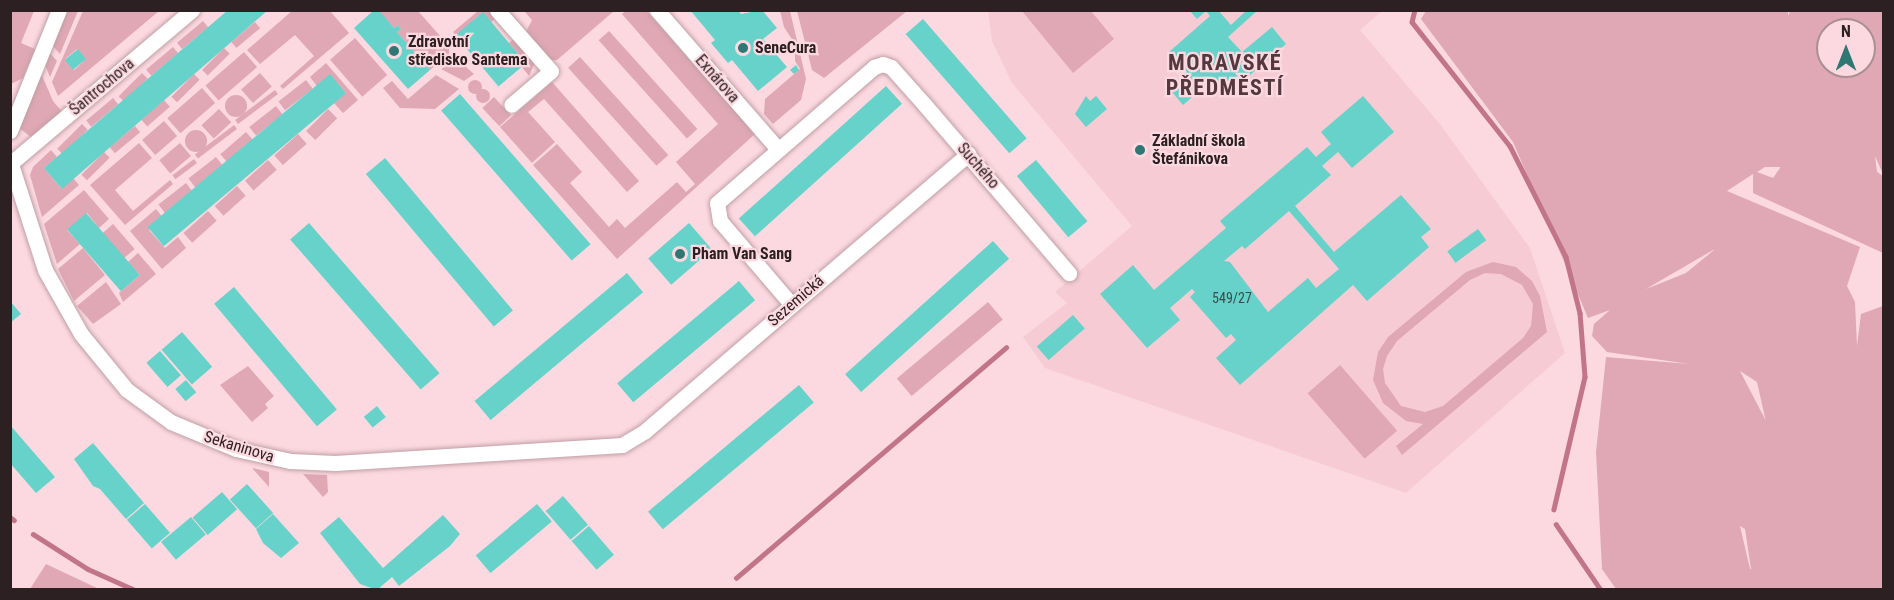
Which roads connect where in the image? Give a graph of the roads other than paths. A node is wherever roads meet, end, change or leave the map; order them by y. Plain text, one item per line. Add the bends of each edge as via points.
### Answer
1 (59, 10) edge
2 (192, 10) edge
3 (497, 10) edge
4 (657, 10) edge
5 (18, 91) edge
6 (512, 105) dead end
7 (10, 131) edge
8 (777, 148) junction
9 (968, 154) junction
10 (11, 162) edge
11 (1069, 273) dead end
12 (791, 304) junction
13 (622, 445) joint

1 - 5 street
2 - 10 street, Šantrochova
3 - 6 street via 551,71
4 - 8 street, Exnárova
5 - 7 street
8 - 9 street, Suchého via 874,67 883,64 891,67
8 - 12 street via 720,197 716,209 720,221
9 - 11 street, Suchého
9 - 12 street, Sezemická
10 - 13 street, Sekaninova via 45,270 81,334 128,390 171,422 203,437 264,457 335,463
12 - 13 street, Sezemická via 645,431

